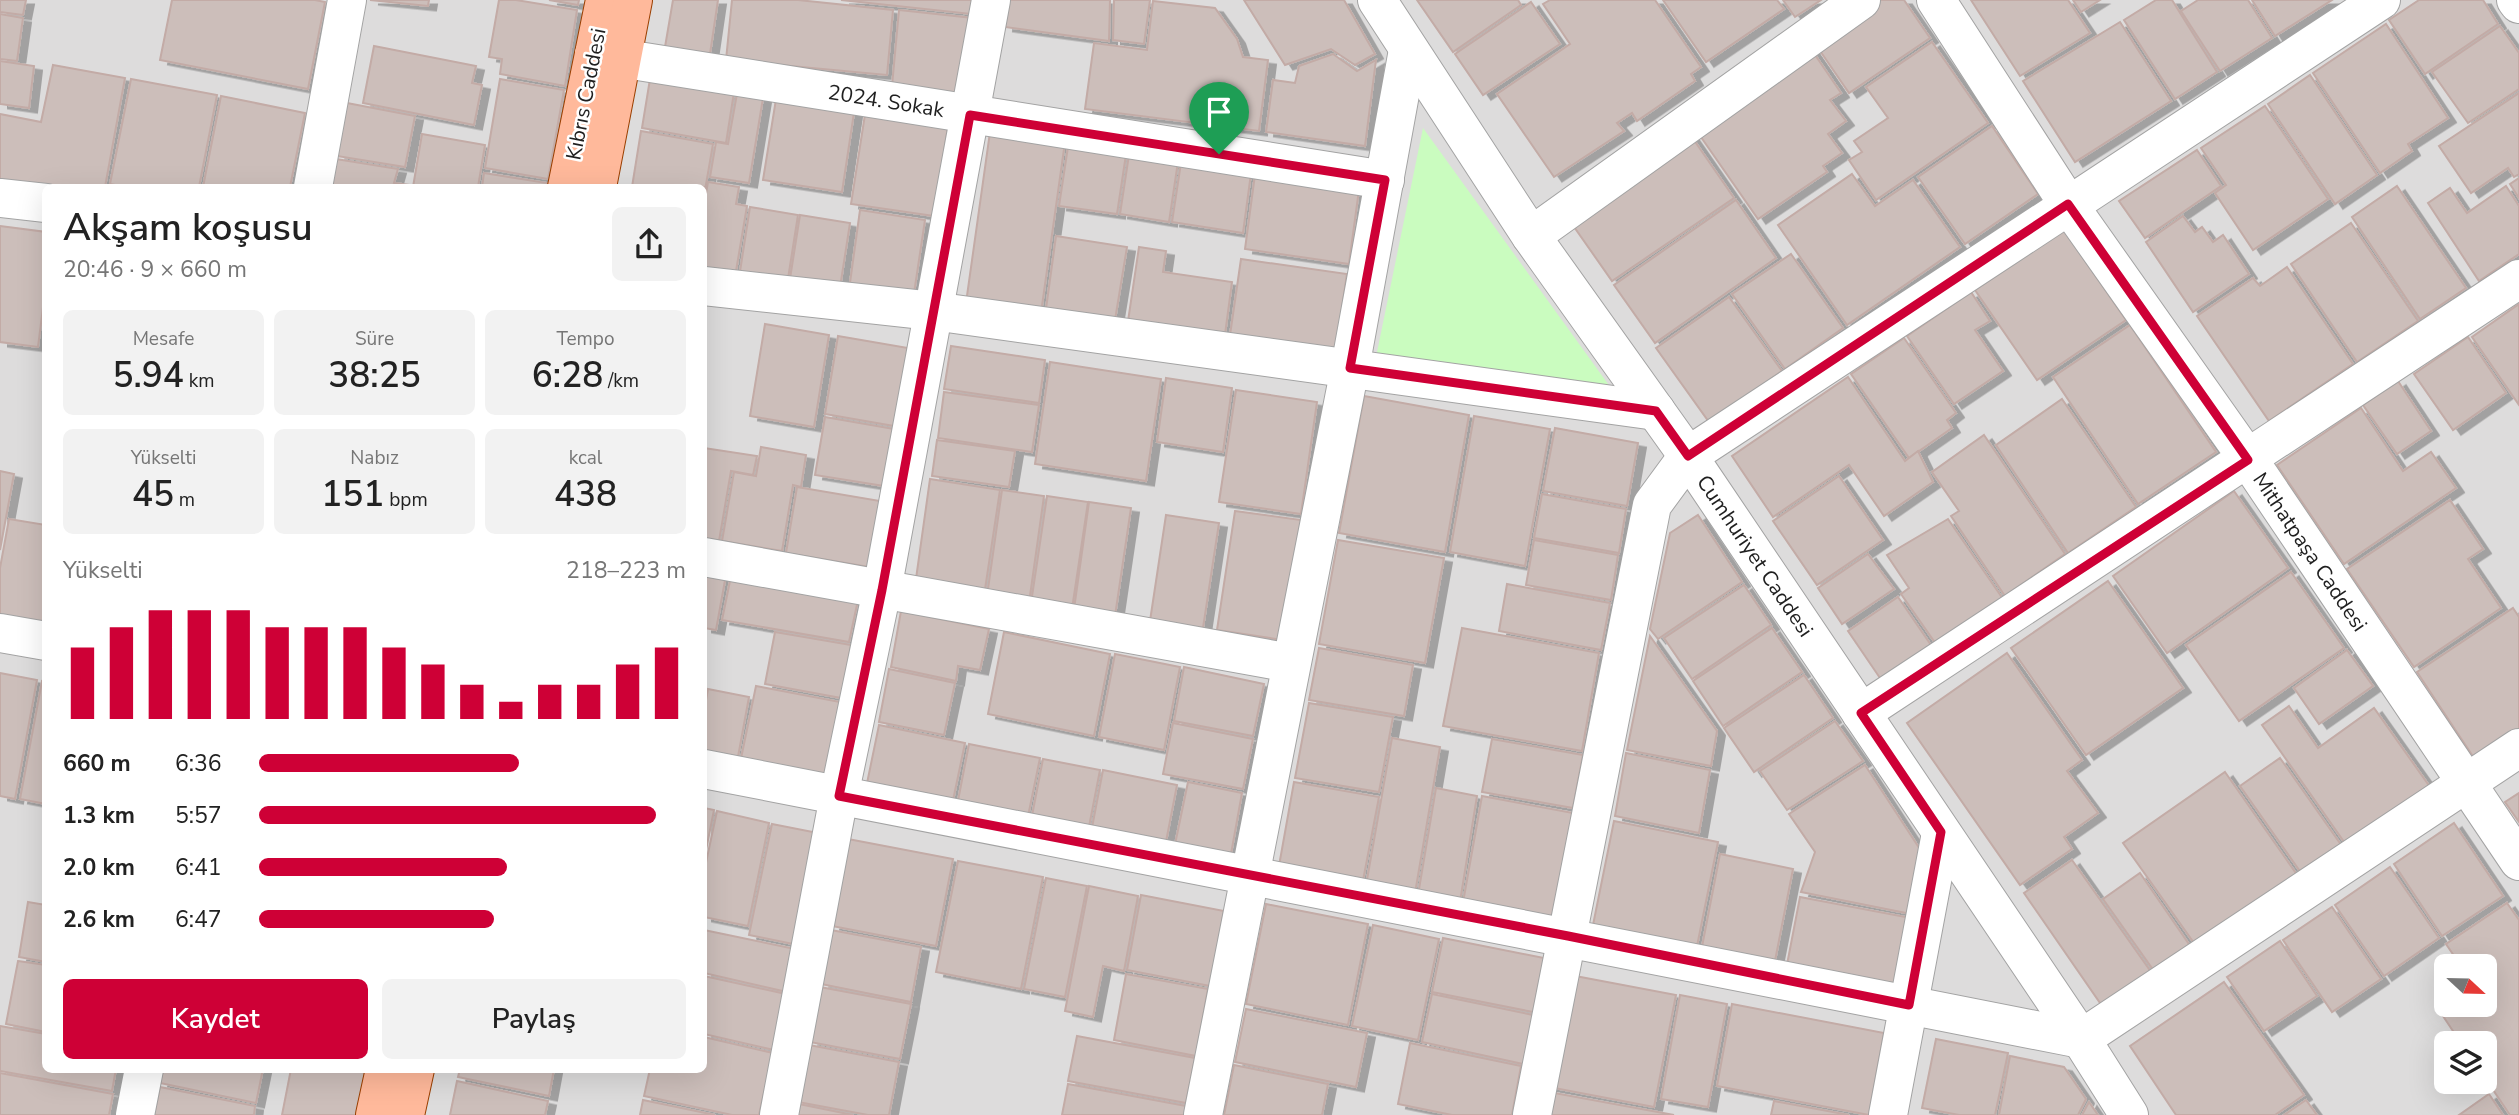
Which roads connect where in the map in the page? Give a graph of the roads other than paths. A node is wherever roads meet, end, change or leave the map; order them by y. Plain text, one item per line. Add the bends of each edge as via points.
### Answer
1 (347, 0) edge
2 (605, 0) edge
3 (633, 0) edge
4 (991, 0) edge
5 (1377, 0) edge
6 (1861, 0) edge
7 (1936, 0) edge
8 (2381, 0) edge
9 (1409, 50) junction
10 (608, 56) junction
11 (970, 115) junction
12 (1385, 180) junction
13 (314, 184) edge
14 (568, 184) edge
15 (597, 184) edge
16 (0, 198) edge
17 (42, 203) edge
18 (2068, 204) junction
19 (1531, 236) junction
20 (2519, 279) edge
21 (707, 286) edge
22 (933, 311) junction
23 (1350, 368) junction
24 (1656, 411) junction
25 (1688, 456) junction
26 (2248, 460) junction
27 (707, 558) edge
28 (882, 590) junction
29 (0, 633) edge
30 (42, 640) edge
31 (1291, 663) junction
32 (1861, 713) junction
33 (2519, 748) edge
34 (707, 770) edge
35 (2466, 783) junction
36 (839, 796) junction
37 (1941, 832) junction
38 (2519, 861) edge
39 (1251, 877) junction
40 (1568, 936) junction
41 (1909, 1005) junction
42 (2081, 1039) junction
43 (143, 1073) edge
44 (384, 1073) edge
45 (414, 1073) edge
46 (135, 1115) edge
47 (376, 1115) edge
48 (405, 1115) edge
49 (779, 1115) edge
50 (1203, 1115) edge
51 (1532, 1115) edge
52 (1888, 1115) edge
53 (2129, 1115) edge

1 - 13 street
2 - 10 main road, Kıbrıs Caddesi
3 - 10 main road, Kıbrıs Caddesi
4 - 11 street
5 - 9 street, Cumhuriyet Caddesi
6 - 19 street
7 - 18 street, Mithatpaşa Caddesi
8 - 18 street
9 - 12 street
9 - 19 street, Cumhuriyet Caddesi
10 - 11 street, 2024. Sokak
10 - 14 main road, Kıbrıs Caddesi
10 - 15 main road, Kıbrıs Caddesi
11 - 12 street, 2024. Sokak
11 - 22 street
12 - 23 street
16 - 17 street
18 - 25 street
18 - 26 street, Mithatpaşa Caddesi
19 - 24 street, Cumhuriyet Caddesi
20 - 26 street
21 - 22 street
22 - 23 street
22 - 28 street
23 - 24 street
23 - 31 street
24 - 25 street, Cumhuriyet Caddesi
25 - 32 street, Cumhuriyet Caddesi
25 - 40 street via 1652,505
26 - 32 street
26 - 35 street, Mithatpaşa Caddesi
27 - 28 street
28 - 31 street
28 - 36 street
29 - 30 street
31 - 39 street
32 - 37 street, Cumhuriyet Caddesi
33 - 35 street
34 - 36 street
35 - 38 street, Mithatpaşa Caddesi
35 - 42 street
36 - 39 street
36 - 49 street
37 - 41 street
37 - 42 street, Cumhuriyet Caddesi
39 - 40 street
39 - 50 street
40 - 41 street
40 - 51 street
41 - 42 street
41 - 52 street
42 - 53 street, Cumhuriyet Caddesi
43 - 46 street
44 - 47 main road
45 - 48 main road

